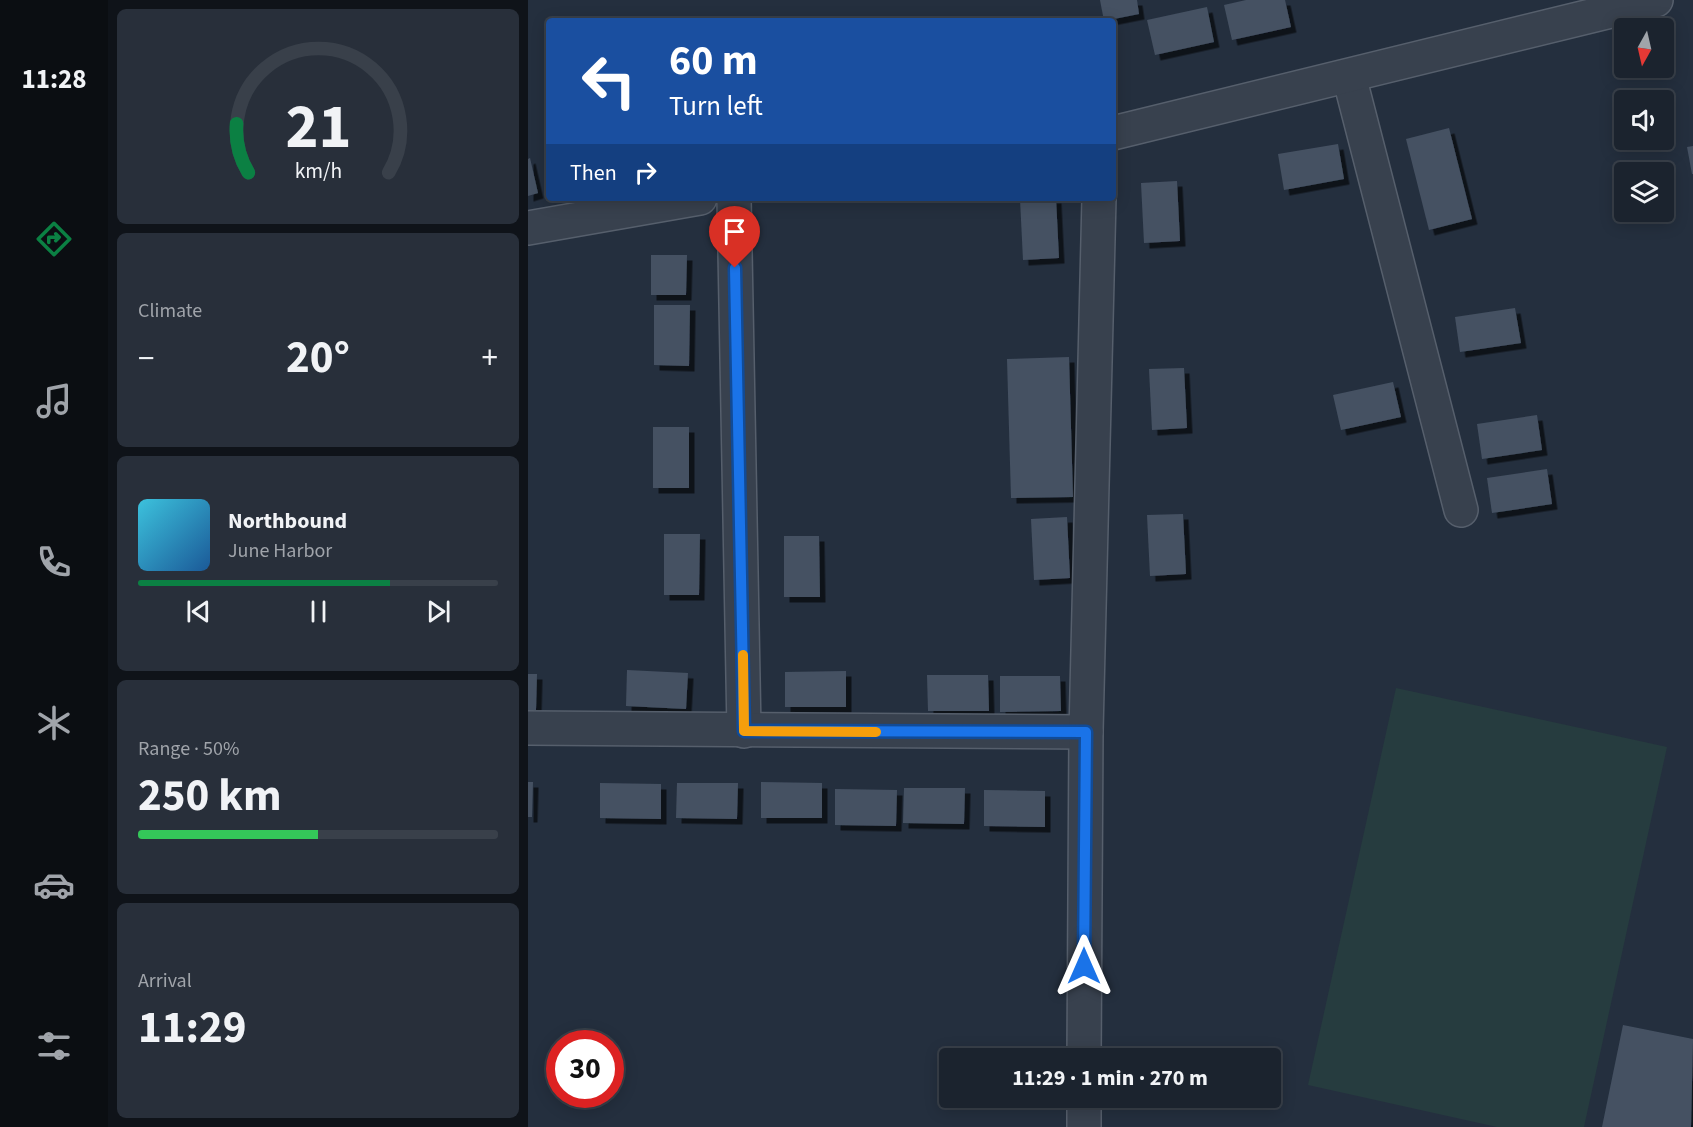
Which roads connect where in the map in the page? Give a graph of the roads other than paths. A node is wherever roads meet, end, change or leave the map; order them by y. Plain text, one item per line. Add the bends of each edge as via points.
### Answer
1 (1656, 0) edge
2 (1348, 76) junction
3 (1116, 132) edge
4 (683, 201) edge
5 (734, 201) edge
6 (1099, 201) edge
7 (528, 228) edge
8 (1461, 510) dead end
9 (528, 728) edge
10 (744, 731) junction
11 (1086, 732) junction
12 (1084, 1048) edge
13 (1084, 1108) edge
14 (1084, 1127) edge

1 - 2 street
2 - 3 street
2 - 8 street
4 - 7 street
5 - 10 street
6 - 11 street
9 - 10 street
10 - 11 street
11 - 12 street
13 - 14 street

